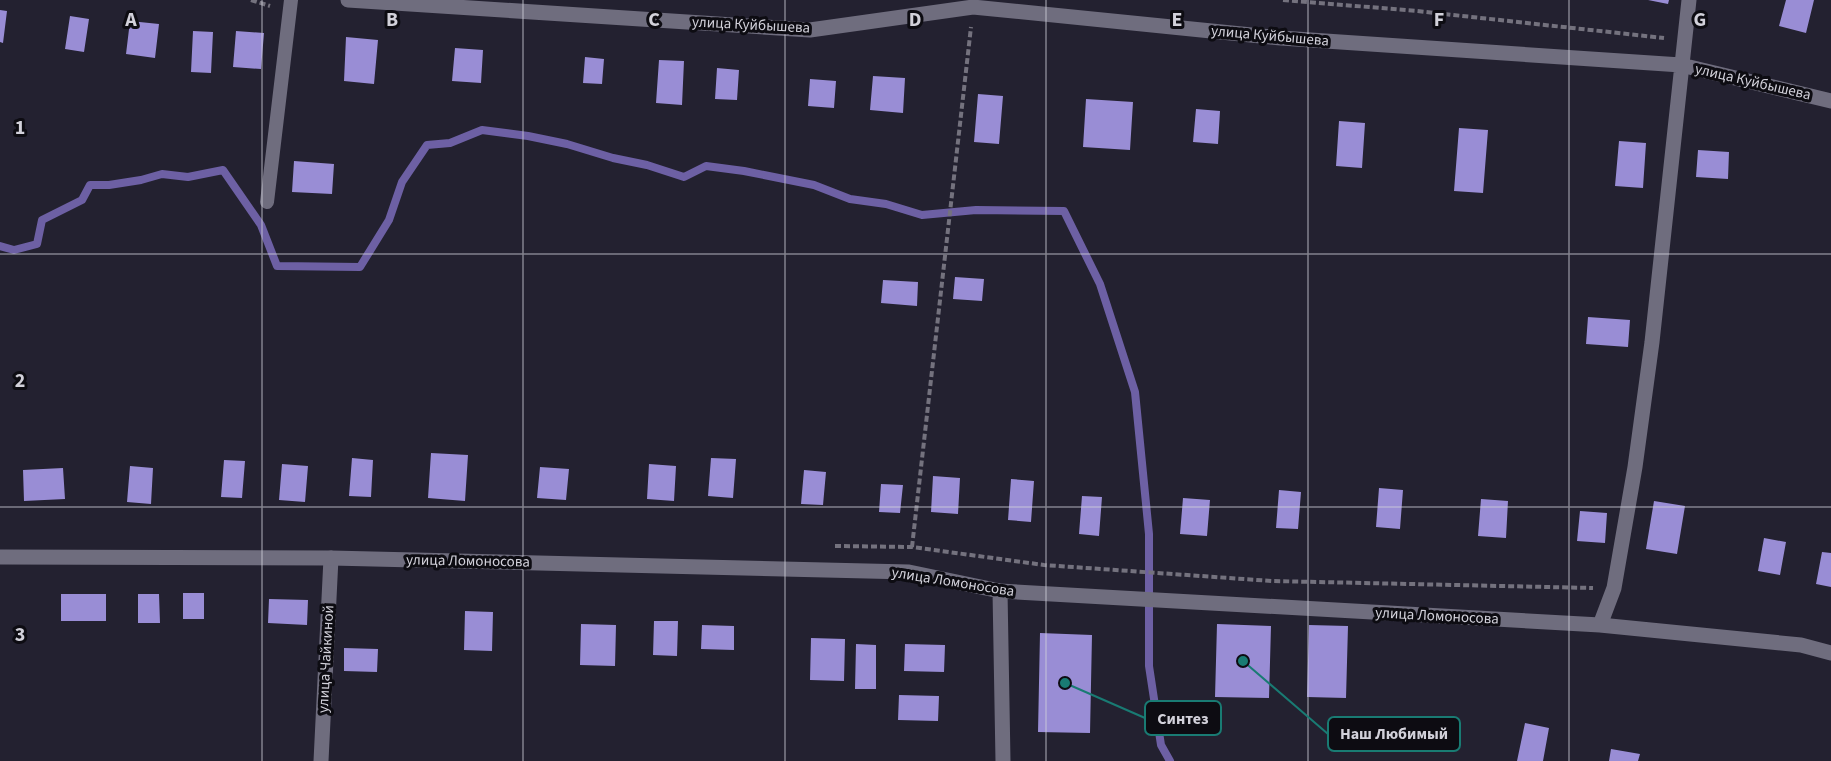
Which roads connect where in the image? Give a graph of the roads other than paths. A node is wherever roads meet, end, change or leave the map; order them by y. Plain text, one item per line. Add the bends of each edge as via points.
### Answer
1 (291, 0) edge
2 (348, 0) edge
3 (1689, 0) edge
4 (974, 4) edge
5 (1681, 65) junction
6 (1831, 101) edge
7 (267, 202) dead end
8 (0, 557) edge
9 (332, 558) junction
10 (1000, 591) junction
11 (1600, 625) junction
12 (1831, 653) edge
13 (321, 761) edge
14 (1003, 761) edge

1 - 7 lane
2 - 4 street, улица Куйбышева via 810,30
3 - 5 street
4 - 5 street, улица Куйбышева via 1281,38
5 - 6 street, улица Куйбышева
5 - 11 street via 1635,467 1614,588
8 - 9 street, улица Ломоносова
9 - 10 street, улица Ломоносова via 909,572
9 - 13 street, улица Чайкиной
10 - 11 street, улица Ломоносова
10 - 14 street
11 - 12 street, улица Ломоносова via 1802,645

